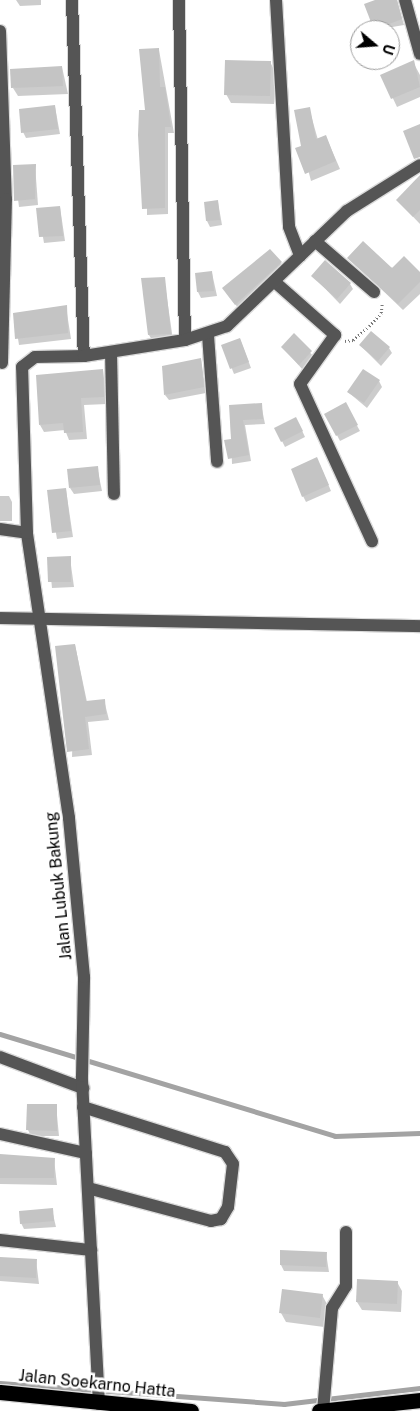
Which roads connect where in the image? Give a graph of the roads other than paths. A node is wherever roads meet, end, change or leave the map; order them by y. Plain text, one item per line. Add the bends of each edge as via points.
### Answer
1 (72, 0) edge
2 (179, 0) edge
3 (276, 0) edge
4 (405, 0) edge
5 (0, 31) edge
6 (420, 54) edge
7 (420, 165) edge
8 (315, 240) junction
9 (300, 256) junction
10 (276, 282) junction
11 (374, 292) road end
12 (208, 335) junction
13 (185, 340) junction
14 (111, 352) junction
15 (84, 356) junction
16 (1, 363) edge
17 (22, 367) junction
18 (217, 462) dead end
19 (114, 494) dead end
20 (0, 529) edge
21 (27, 533) junction
22 (372, 541) dead end
23 (0, 618) edge
24 (38, 618) junction
25 (420, 626) edge
26 (0, 1057) edge
27 (82, 1082) junction
28 (84, 1107) junction
29 (0, 1134) edge
30 (86, 1153) junction
31 (88, 1188) junction
32 (346, 1232) dead end
33 (0, 1240) edge
34 (91, 1250) junction
35 (0, 1392) edge
36 (420, 1400) edge
37 (99, 1401) junction
38 (191, 1411) edge
39 (321, 1411) edge

1 - 15 street
2 - 13 street
3 - 9 street via 289,227
4 - 6 street
5 - 16 street via 6,199
7 - 8 street via 347,211
8 - 9 street
8 - 11 street
9 - 10 street
10 - 12 street via 241,316
10 - 22 street via 335,335 300,384
12 - 13 street
12 - 18 street
13 - 14 street
14 - 15 street
14 - 19 street
15 - 17 street via 35,357
16 - 17 street
17 - 21 street, Jalan Lubuk Bakung
20 - 21 street
21 - 24 street, Jalan Lubuk Bakung
23 - 24 street
24 - 25 street
24 - 27 street, Jalan Lubuk Bakung via 69,818 85,1031
26 - 27 street
27 - 28 street, Jalan Lubuk Bakung
28 - 30 street, Jalan Lubuk Bakung
28 - 31 street via 225,1152 233,1164 228,1207 220,1219 211,1221
29 - 30 street
30 - 31 street, Jalan Lubuk Bakung
31 - 34 street, Jalan Lubuk Bakung
32 - 39 street via 346,1286 332,1308
33 - 34 street
34 - 37 street, Jalan Lubuk Bakung
35 - 37 highway, Jalan Soekarno Hatta
36 - 39 highway
37 - 38 highway, Jalan Soekarno Hatta

